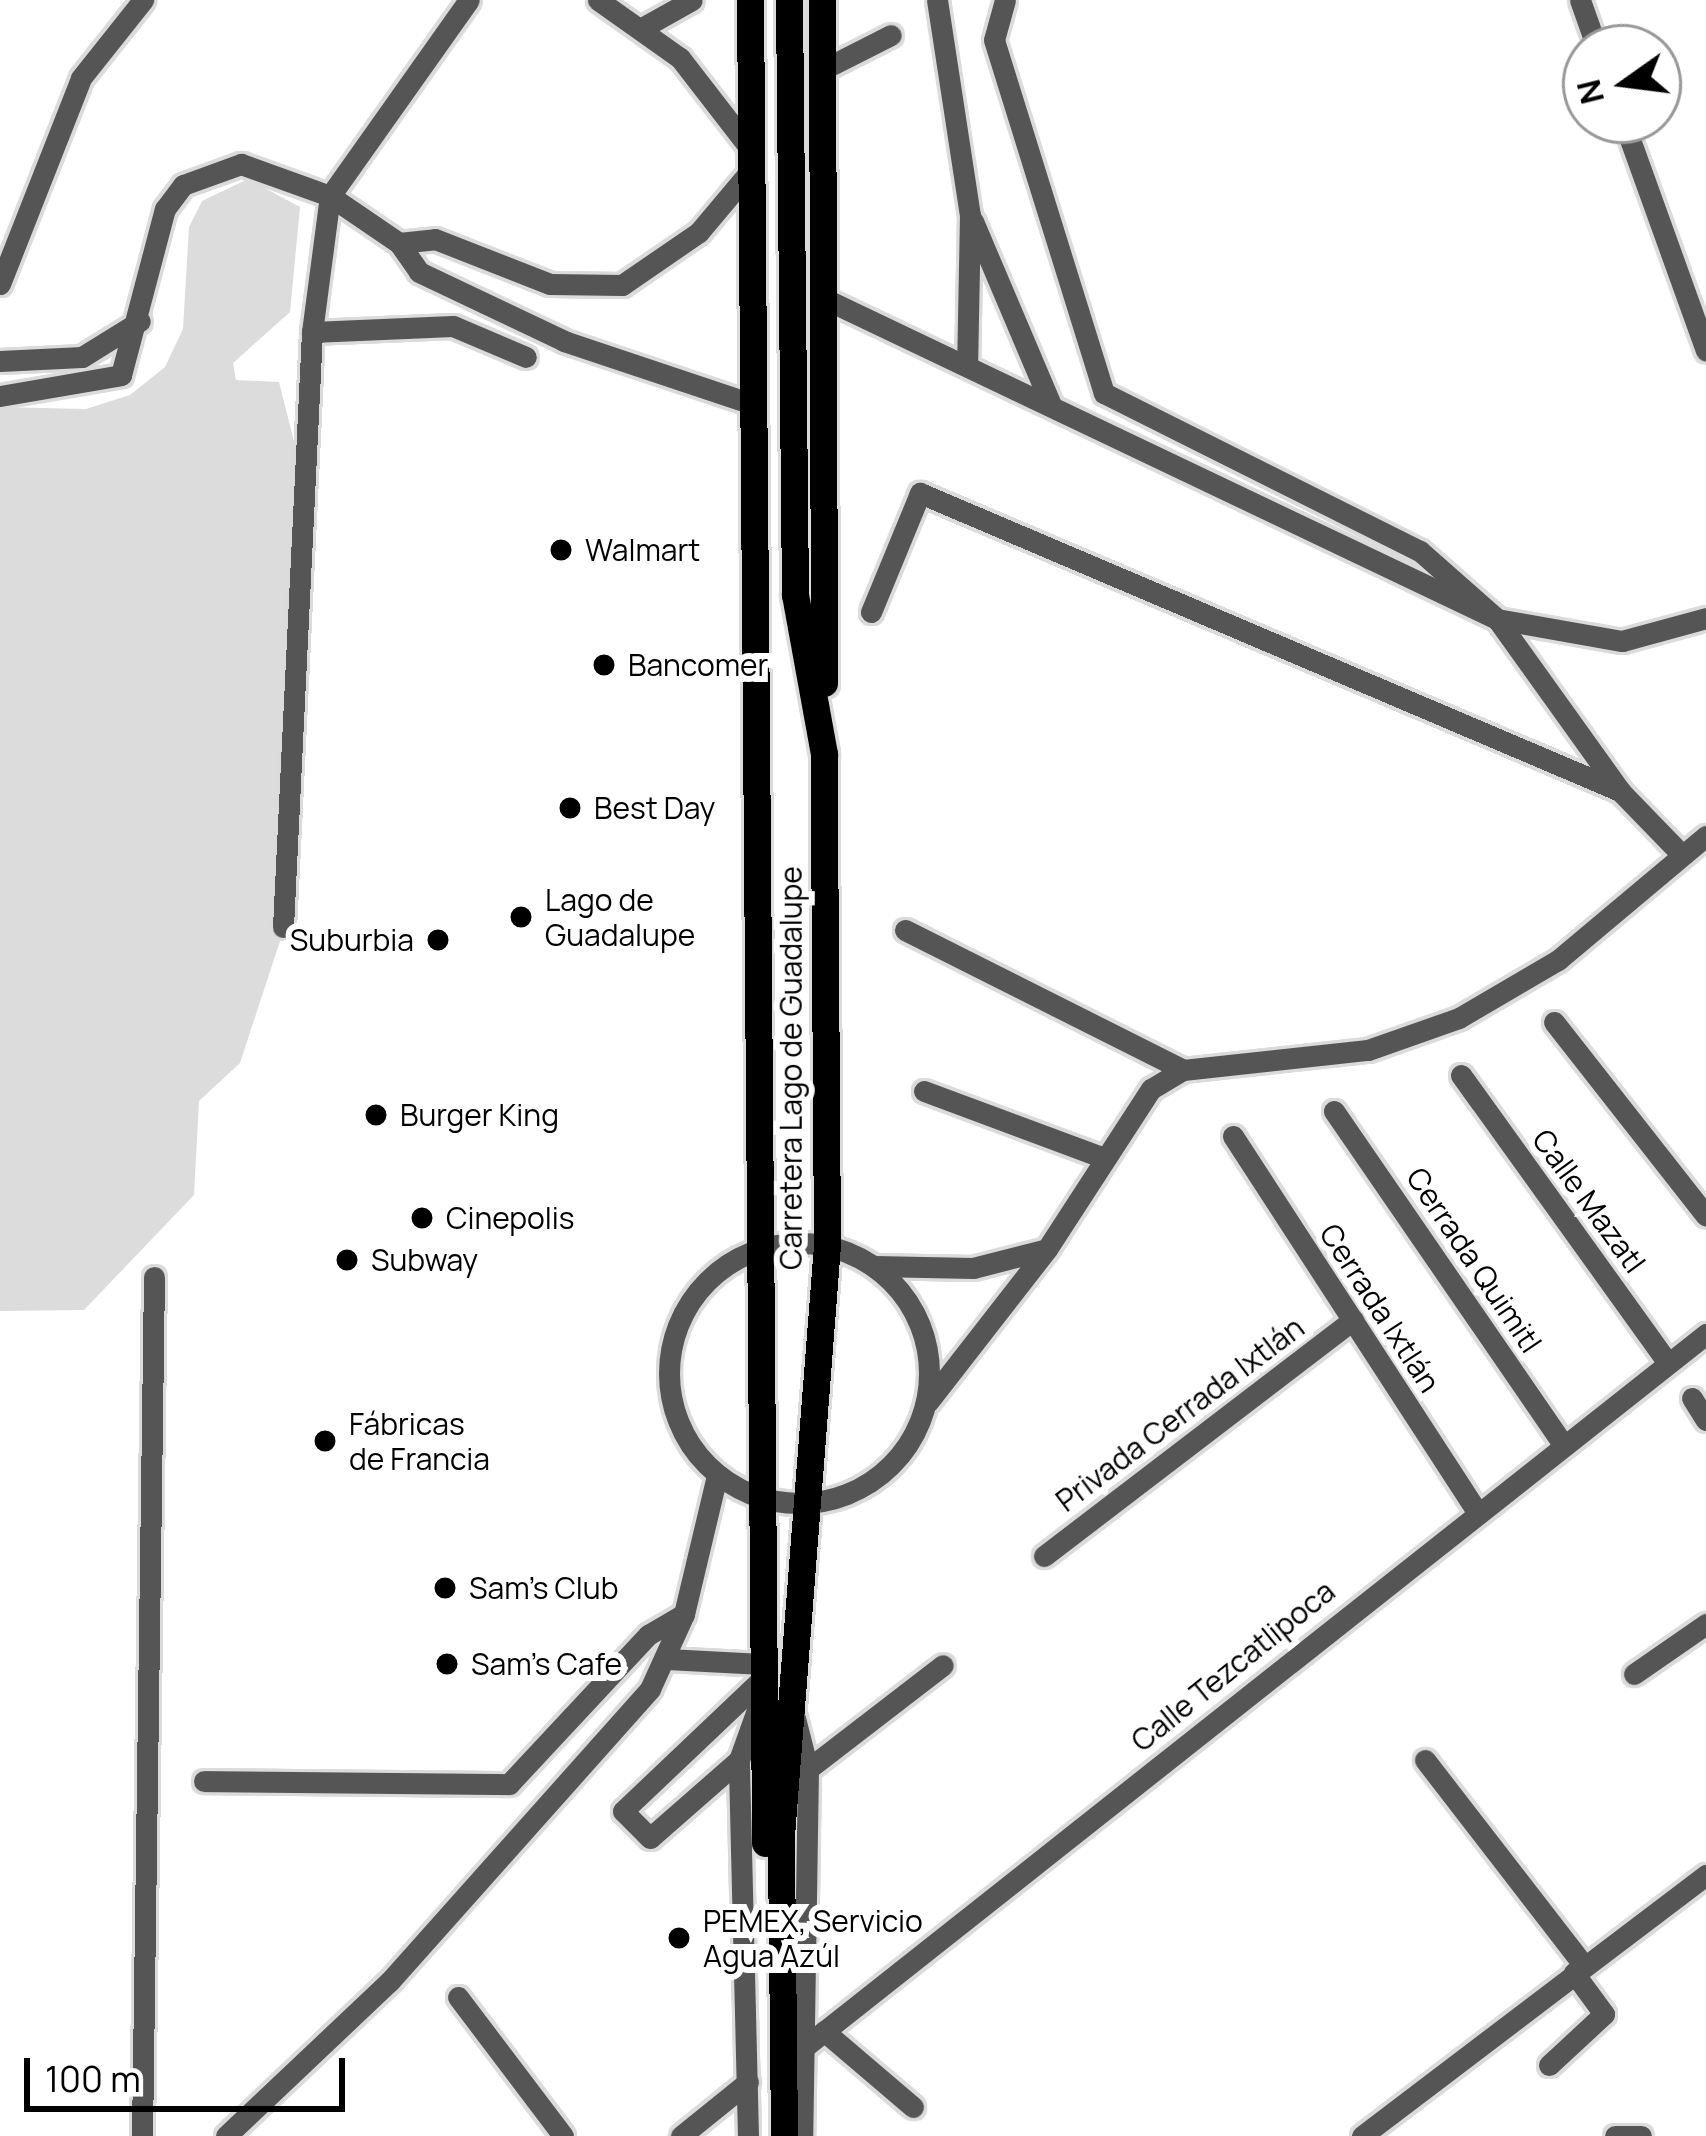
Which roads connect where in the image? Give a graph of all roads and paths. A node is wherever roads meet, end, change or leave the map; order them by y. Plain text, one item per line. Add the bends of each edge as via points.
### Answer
1 (143, 0) edge
2 (469, 0) edge
3 (598, 0) edge
4 (692, 0) edge
5 (749, 0) edge
6 (789, 0) edge
7 (822, 0) edge
8 (937, 0) edge
9 (1005, 0) edge
10 (642, 28) junction
11 (891, 35) dead end
12 (822, 70) junction
13 (1632, 144) edge
14 (751, 160) junction
15 (330, 196) junction
16 (970, 215) junction
17 (399, 243) junction
18 (0, 284) edge
19 (823, 298) junction
20 (140, 321) junction
21 (311, 332) junction
22 (1706, 350) edge
23 (526, 357) dead end
24 (0, 361) edge
25 (967, 365) junction
26 (0, 396) edge
27 (755, 405) junction
28 (1051, 405) junction
29 (871, 612) dead end
30 (1706, 618) edge
31 (1496, 619) junction
32 (824, 754) junction
33 (1621, 792) junction
34 (1706, 836) edge
35 (1682, 854) junction
36 (283, 927) dead end
37 (904, 930) dead end
38 (1554, 1022) dead end
39 (1183, 1070) junction
40 (1461, 1075) dead end
41 (924, 1090) dead end
42 (1334, 1111) dead end
43 (1233, 1136) dead end
44 (1101, 1157) junction
45 (1706, 1216) edge
46 (827, 1245) junction
47 (758, 1249) junction
48 (1047, 1249) junction
49 (874, 1266) junction
50 (154, 1277) dead end
51 (1353, 1320) junction
52 (1706, 1334) edge
53 (1668, 1363) junction
54 (1692, 1398) dead end
55 (928, 1402) junction
56 (1706, 1420) edge
57 (1563, 1444) junction
58 (717, 1475) junction
59 (758, 1498) junction
60 (809, 1504) junction
61 (1477, 1512) junction
62 (1044, 1556) dead end
63 (684, 1613) junction
64 (1706, 1624) edge
65 (668, 1659) junction
66 (943, 1665) dead end
67 (1634, 1674) dead end
68 (761, 1681) junction
69 (790, 1699) junction
70 (739, 1760) junction
71 (1425, 1760) dead end
72 (808, 1769) junction
73 (204, 1780) dead end
74 (1706, 1875) edge
75 (774, 1910) junction
76 (1579, 1970) junction
77 (458, 1997) dead end
78 (824, 2031) junction
79 (802, 2049) junction
80 (1550, 2065) dead end
81 (748, 2082) junction
82 (913, 2107) dead end
83 (142, 2136) edge
84 (226, 2136) edge
85 (563, 2136) edge
86 (681, 2136) edge
87 (748, 2136) edge
88 (767, 2136) edge
89 (784, 2136) edge
90 (802, 2136) edge
91 (1362, 2136) edge
92 (1615, 2136) edge
93 (1641, 2136) edge

1 - 18 street via 81,78
2 - 15 street
3 - 10 street
4 - 10 street
5 - 14 main road, Carretera Lago de Guadalupe
6 - 32 main road, Carretera Lago de Guadalupe via 795,596
7 - 12 main road
8 - 16 street
9 - 31 street via 994,40 1104,393 1379,527
10 - 14 street
11 - 12 street
12 - 19 main road
13 - 22 street
14 - 17 street via 699,232 622,285 550,284 435,239
14 - 27 main road, Carretera Lago de Guadalupe
15 - 17 street
15 - 20 street via 241,164 183,185 166,209
15 - 21 street
16 - 25 street
16 - 28 street
17 - 27 street via 419,272 564,341
19 - 25 street
19 - 32 main road
20 - 24 street via 82,356
20 - 26 street via 135,352 106,384
21 - 23 street via 453,326
21 - 36 street
25 - 28 street
27 - 47 main road, Carretera Lago de Guadalupe
28 - 31 street
29 - 33 street via 920,493
30 - 31 street via 1622,641
31 - 33 street
32 - 46 main road, Carretera Lago de Guadalupe
33 - 35 street
34 - 35 street
35 - 39 street via 1558,960 1459,1018 1368,1050
37 - 39 street
38 - 45 street
39 - 44 street via 1151,1089
40 - 53 street, Calle Mazatl
41 - 44 street
42 - 57 street, Cerrada Quimitl
43 - 51 street, Cerrada Ixtlán
44 - 48 street
46 - 47 street
46 - 49 street
46 - 60 main road, Carretera Lago de Guadalupe
47 - 58 street via 687,1306 671,1350 671,1396
47 - 59 main road, Carretera Lago de Guadalupe
48 - 49 street via 973,1268
48 - 55 street
49 - 55 street via 922,1334
50 - 83 street
51 - 61 street, Cerrada Ixtlán
51 - 62 street, Privada Cerrada Ixtlán
52 - 53 street, Calle Tezcatlipoca
53 - 57 street, Calle Tezcatlipoca
54 - 56 street
55 - 60 street via 907,1449 871,1484
57 - 61 street, Calle Tezcatlipoca
58 - 59 street
58 - 63 street
59 - 60 street
59 - 68 main road, Carretera Lago de Guadalupe
60 - 69 main road, Carretera Lago de Guadalupe
61 - 78 street, Calle Tezcatlipoca
63 - 65 street
63 - 73 street via 648,1635 509,1784
64 - 67 street
65 - 68 street
65 - 84 street via 390,1981
66 - 72 street
68 - 70 street, Carretera Lago de Guadalupe
68 - 70 street via 623,1811 650,1838
68 - 75 main road
69 - 72 street, Carretera Lago de Guadalupe
69 - 75 main road
70 - 81 street, Carretera Lago de Guadalupe
71 - 76 street
72 - 79 street, Carretera Lago de Guadalupe
74 - 76 street
75 - 88 main road
75 - 89 main road
76 - 80 street via 1604,2014
76 - 91 street
77 - 85 street
78 - 79 street, Calle Tezcatlipoca
78 - 82 street
79 - 90 street, Carretera Lago de Guadalupe
81 - 86 street
81 - 87 street, Carretera Lago de Guadalupe
92 - 93 street

